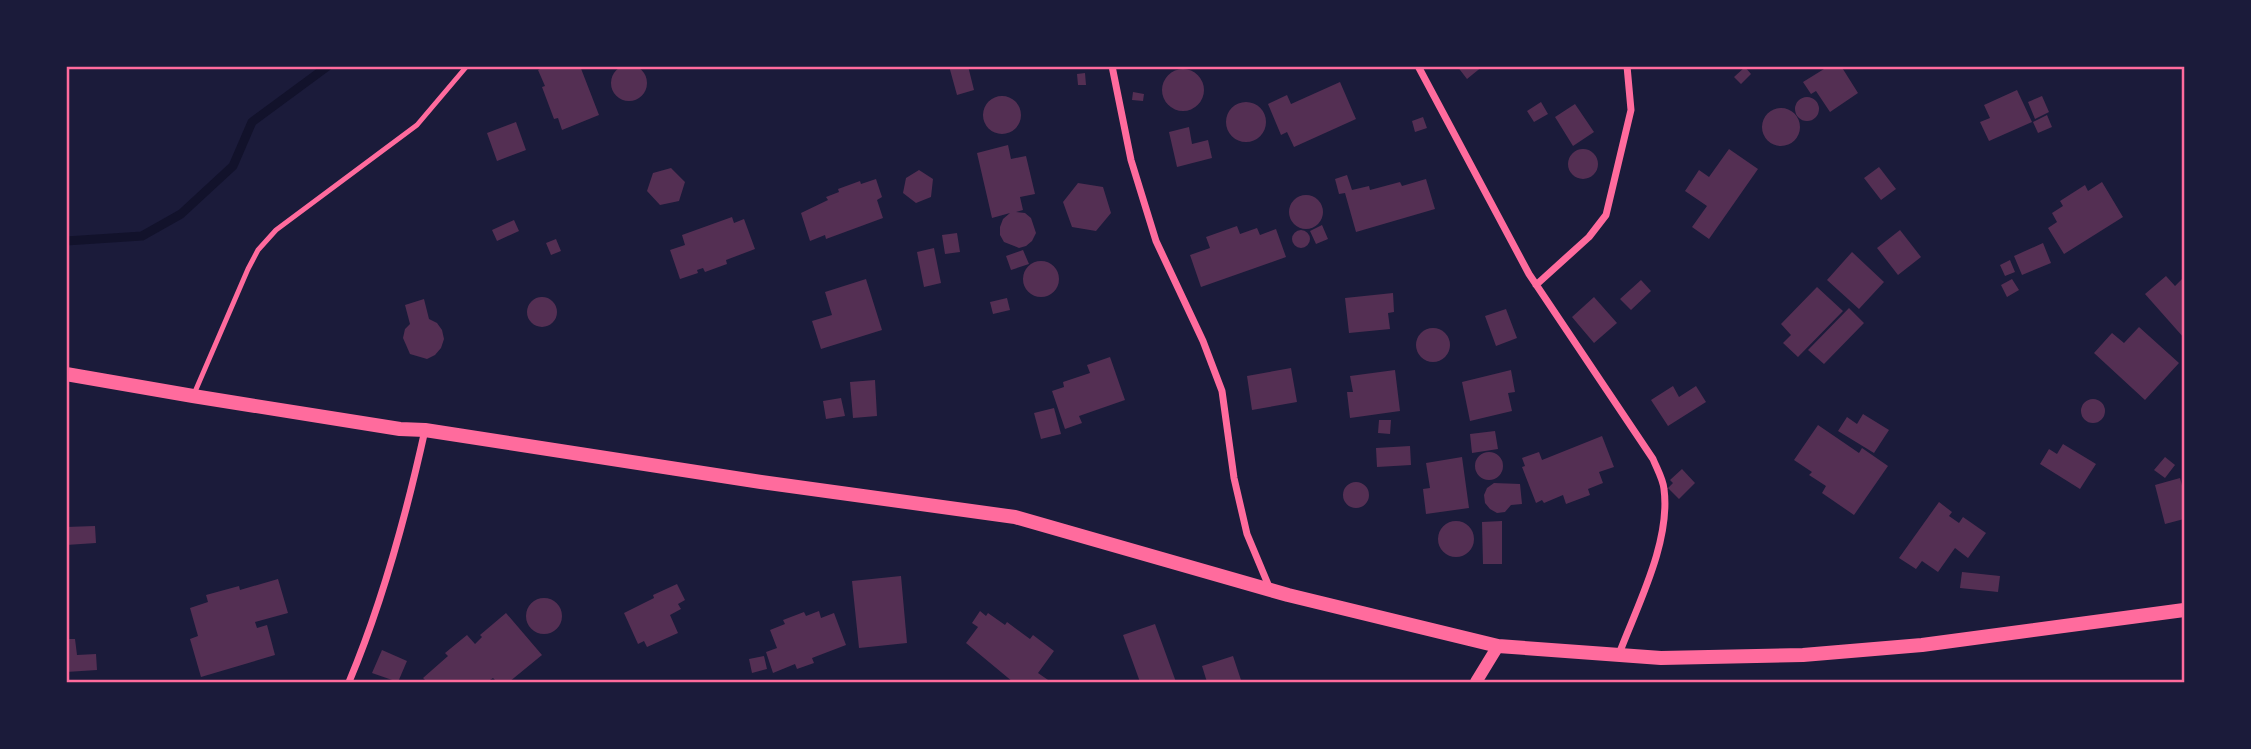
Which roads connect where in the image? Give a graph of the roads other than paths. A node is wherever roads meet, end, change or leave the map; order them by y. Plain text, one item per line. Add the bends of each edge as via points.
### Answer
1 (467, 66) edge
2 (1112, 66) edge
3 (1418, 66) edge
4 (1627, 66) edge
5 (1536, 285) junction
6 (66, 374) edge
7 (193, 396) junction
8 (425, 430) junction
9 (1271, 590) junction
10 (2185, 610) edge
11 (1499, 646) junction
12 (1619, 654) junction
13 (349, 682) edge
14 (1476, 682) edge

1 - 7 lane via 417,125 276,229 258,250
2 - 9 street via 1130,160 1156,241 1222,391 1247,534
3 - 5 street
4 - 5 street via 1631,110 1606,215 1589,237
5 - 12 street via 1654,459 1664,488 1658,550
6 - 7 main road
7 - 8 main road
8 - 9 main road via 1015,517
8 - 13 street via 405,519
9 - 11 main road
10 - 12 main road via 1922,645 1803,655
11 - 12 main road
11 - 14 street

